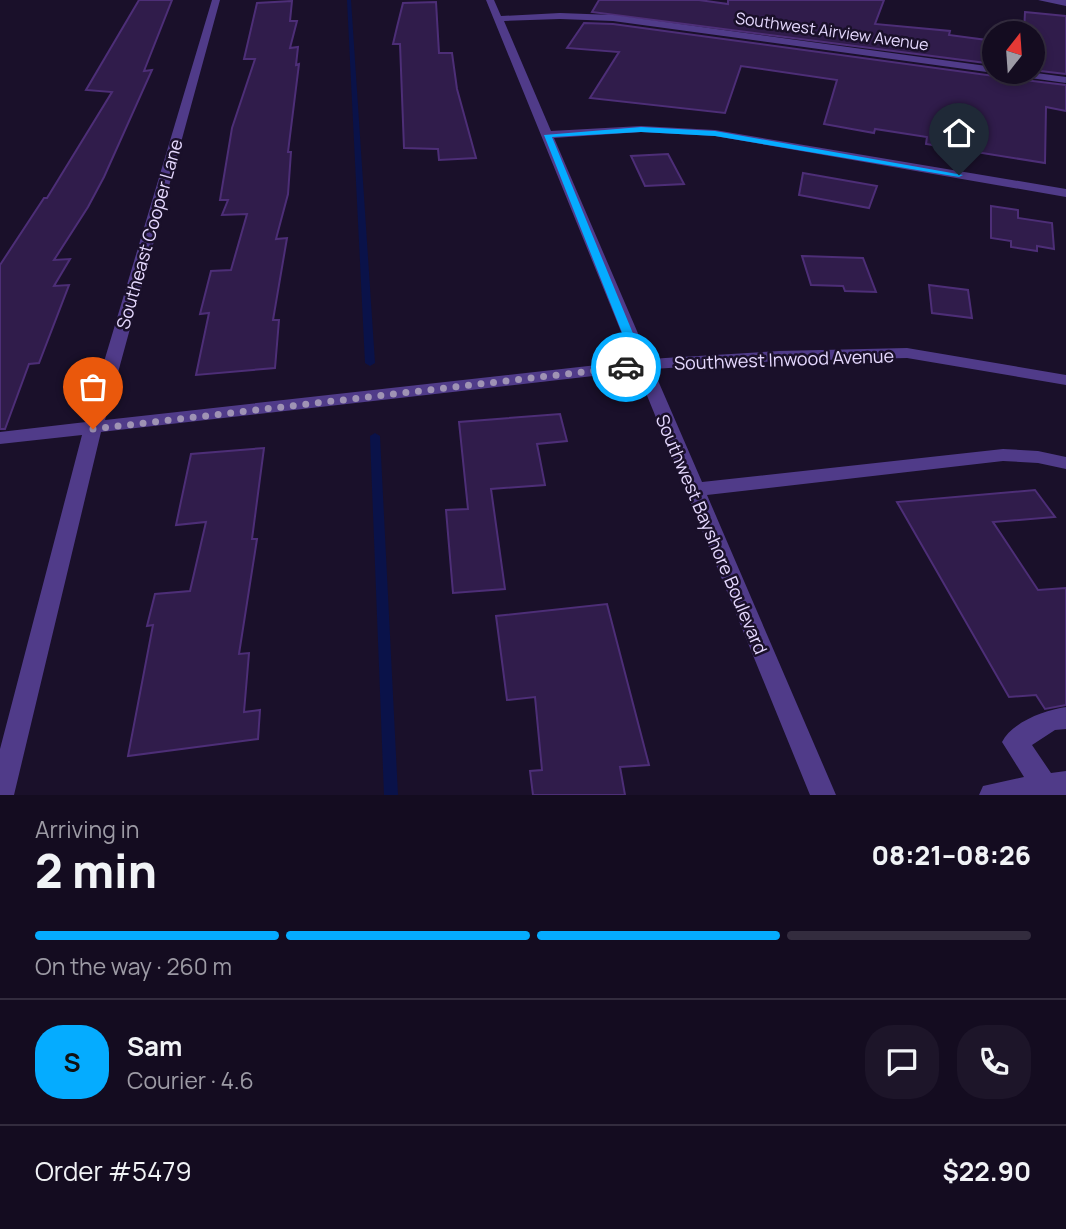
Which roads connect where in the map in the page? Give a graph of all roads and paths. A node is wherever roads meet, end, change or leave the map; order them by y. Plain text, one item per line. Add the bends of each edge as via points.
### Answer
1 (216, 0) edge
2 (489, 0) edge
3 (1042, 0) edge
4 (1066, 3) edge
5 (497, 19) junction
6 (982, 68) edge
7 (1045, 77) edge
8 (1066, 80) edge
9 (547, 135) junction
10 (1066, 193) edge
11 (640, 365) junction
12 (1066, 380) edge
13 (93, 429) junction
14 (0, 438) edge
15 (1066, 463) edge
16 (693, 490) junction
17 (1066, 718) edge
18 (1054, 788) edge
19 (1, 795) edge
20 (823, 795) edge
21 (992, 795) edge

1 - 13 street, Southeast Cooper Lane
2 - 5 street, Southwest Bayshore Boulevard
3 - 4 street
5 - 6 street, Southwest Airview Avenue via 613,18
5 - 9 street, Southwest Bayshore Boulevard
7 - 8 street
9 - 10 street via 641,129 715,134
9 - 11 street, Southwest Bayshore Boulevard
11 - 12 street, Southwest Inwood Avenue via 907,353
11 - 13 street, Southwest Inwood Avenue
11 - 16 street, Southwest Bayshore Boulevard
13 - 14 street, Southwest Inwood Avenue
13 - 19 street, Southeast Cooper Lane
15 - 16 street via 1003,455
16 - 20 street, Southwest Bayshore Boulevard
17 - 18 street via 1050,720 1016,743
18 - 21 street

